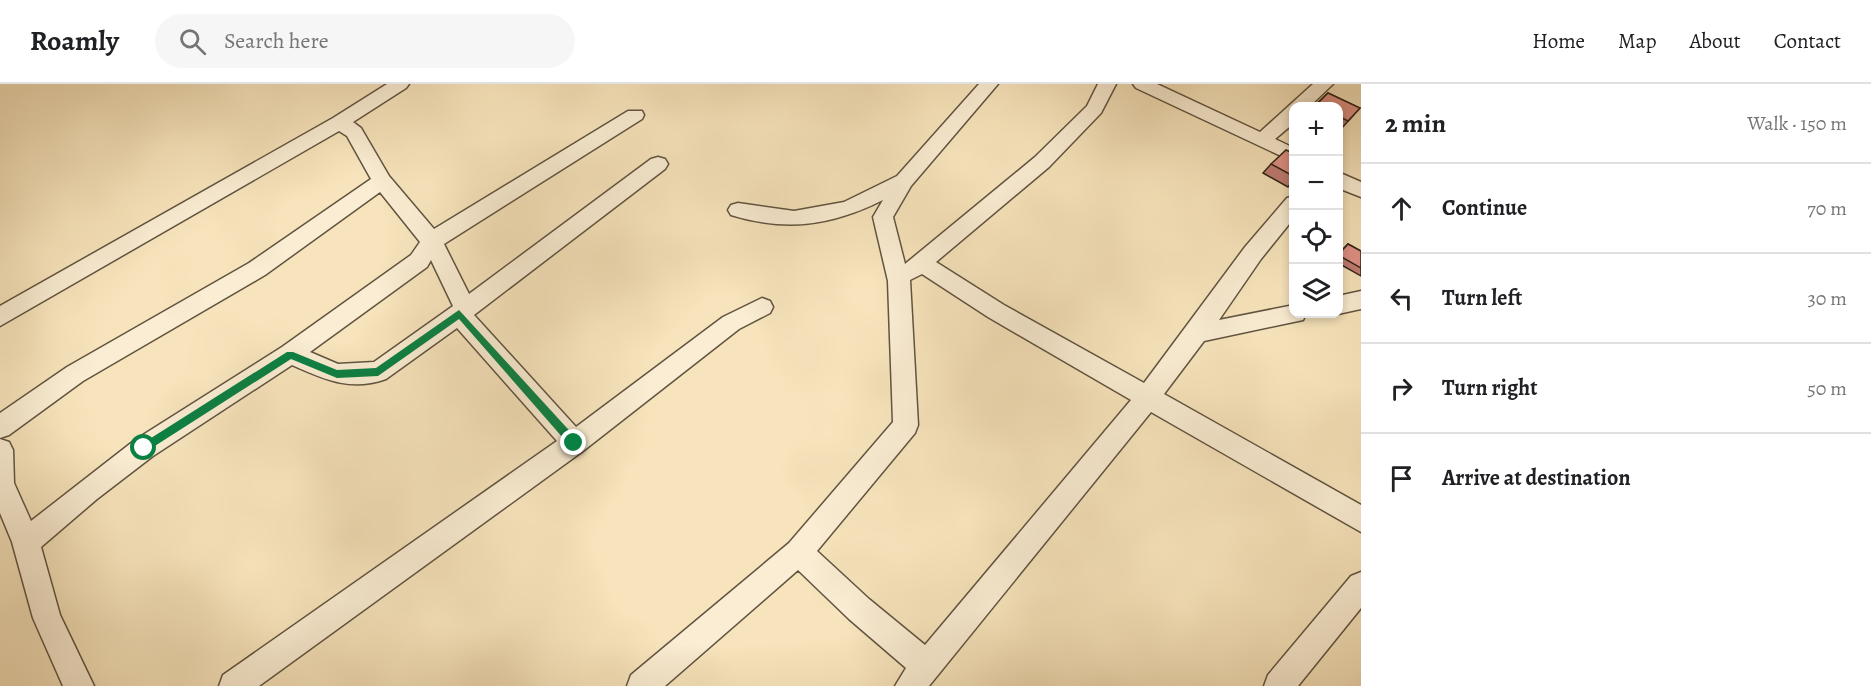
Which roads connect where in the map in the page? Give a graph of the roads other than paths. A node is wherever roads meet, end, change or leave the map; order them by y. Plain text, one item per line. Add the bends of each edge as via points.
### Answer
1 (400, 84) edge
2 (989, 84) edge
3 (1107, 84) edge
4 (1142, 84) edge
5 (1324, 84) edge
6 (1304, 102) edge
7 (635, 115) dead end
8 (1289, 116) edge
9 (340, 123) junction
10 (1263, 140) junction
11 (1289, 154) edge
12 (658, 164) dead end
13 (904, 181) junction
14 (1343, 181) edge
15 (381, 182) junction
16 (1360, 188) edge
17 (1289, 208) edge
18 (738, 210) dead end
19 (432, 241) junction
20 (921, 263) junction
21 (899, 280) junction
22 (1361, 300) edge
23 (1343, 304) edge
24 (762, 307) dead end
25 (463, 311) junction
26 (1289, 315) edge
27 (0, 317) edge
28 (1197, 333) junction
29 (290, 354) junction
30 (1148, 397) junction
31 (0, 427) edge
32 (574, 443) junction
33 (0, 450) edge
34 (1, 499) edge
35 (1361, 519) edge
36 (26, 542) junction
37 (799, 552) junction
38 (1361, 586) edge
39 (918, 676) edge
40 (79, 686) edge
41 (234, 686) edge
42 (642, 686) edge
43 (1279, 686) edge

1 - 9 street
2 - 13 street
3 - 20 street via 1095,109 1042,162
4 - 10 street
5 - 6 street
7 - 19 street
8 - 10 street
9 - 15 street via 354,132
9 - 27 street
10 - 11 street
12 - 25 street
13 - 18 street via 849,208 794,219
13 - 21 street via 883,217
14 - 16 street
15 - 19 street
15 - 31 street via 257,269 75,374
17 - 28 street
19 - 25 street
19 - 29 street via 419,261
20 - 21 street
20 - 30 street via 996,311
21 - 37 street via 906,426
22 - 23 street
24 - 32 street via 731,323
25 - 29 street via 378,372 337,374
25 - 32 street
26 - 28 street
28 - 30 street
29 - 36 street via 144,448
30 - 35 street
30 - 39 street
32 - 41 street
33 - 34 street
34 - 36 street
36 - 40 street via 47,618
37 - 39 street via 859,609
37 - 42 street
38 - 43 street

